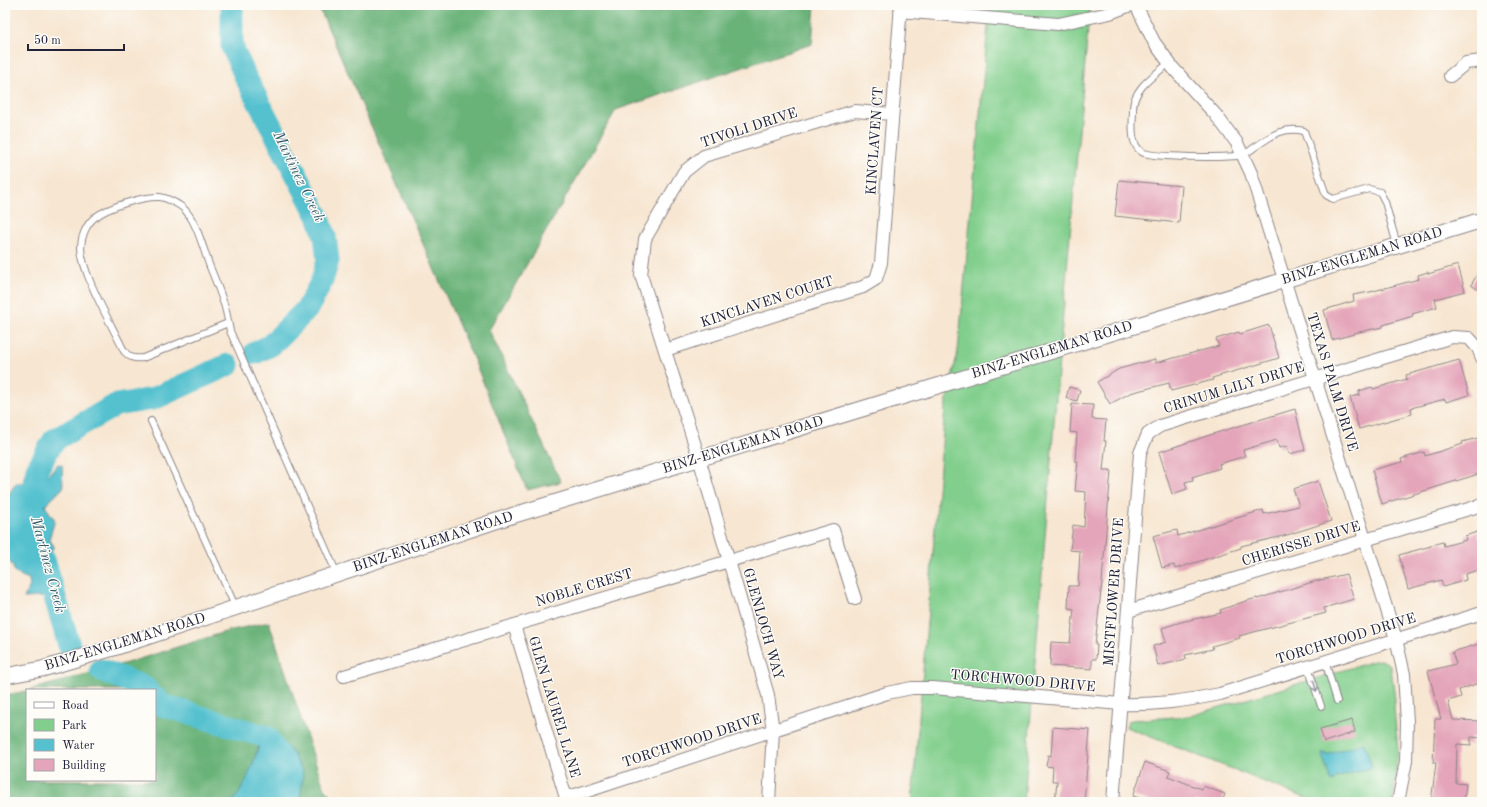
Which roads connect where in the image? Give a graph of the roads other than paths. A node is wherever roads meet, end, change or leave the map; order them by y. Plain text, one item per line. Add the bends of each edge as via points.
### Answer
1 (1131, 5) edge
2 (1136, 5) edge
3 (900, 8) edge
4 (1482, 61) edge
5 (1169, 63) junction
6 (1450, 76) dead end
7 (892, 114) junction
8 (1243, 155) junction
9 (1482, 220) edge
10 (1397, 246) junction
11 (876, 279) joint
12 (1284, 280) junction
13 (228, 323) junction
14 (665, 350) junction
15 (1482, 358) edge
16 (1316, 378) junction
17 (151, 421) dead end
18 (1148, 434) joint
19 (699, 458) junction
20 (1482, 505) edge
21 (1366, 540) junction
22 (729, 561) junction
23 (337, 574) junction
24 (855, 599) dead end
25 (236, 608) junction
26 (1128, 611) junction
27 (1482, 613) edge
28 (514, 625) junction
29 (1396, 639) junction
30 (1325, 661) junction
31 (1308, 666) junction
32 (5, 676) edge
33 (344, 676) dead end
34 (1337, 701) dead end
35 (1121, 704) junction
36 (1321, 706) dead end
37 (773, 731) junction
38 (566, 798) joint
39 (769, 802) edge
40 (1113, 802) edge
41 (1398, 802) edge

1 - 3 street via 1110,13 1058,24
2 - 5 street, TEXAS PALM DRIVE via 1154,42
3 - 7 street, KINCLAVEN CT
4 - 6 street via 1466,63
5 - 8 street, TEXAS PALM DRIVE via 1215,114
5 - 8 lane via 1140,90 1133,106 1133,130 1137,147 1142,153 1150,155
7 - 11 street, KINCLAVEN CT via 881,263
7 - 14 street, TIVOLI DRIVE via 855,111 704,156 684,172 645,239 640,275
8 - 10 lane via 1279,132 1294,128 1304,131 1326,195 1333,199 1369,189 1380,192
8 - 12 street, TEXAS PALM DRIVE
9 - 10 street, BINZ-ENGLEMAN ROAD
10 - 12 street, BINZ-ENGLEMAN ROAD
11 - 14 street, KINCLAVEN COURT via 863,287
12 - 16 street, TEXAS PALM DRIVE
12 - 19 street, BINZ-ENGLEMAN ROAD
13 - 13 lane via 224,305 193,223 182,208 172,201 161,197 128,202 95,218 87,226 82,236 81,248 86,270 101,305 129,356 134,359 143,358
13 - 23 lane
14 - 19 street, TIVOLI DRIVE
15 - 16 street, CRINUM LILY DRIVE via 1478,348 1469,338 1452,337
16 - 18 street, CRINUM LILY DRIVE via 1160,426
16 - 21 street, TEXAS PALM DRIVE
17 - 25 lane
18 - 26 street, MISTFLOWER DRIVE via 1140,453
19 - 22 street, GLENLOCH WAY
19 - 23 street, BINZ-ENGLEMAN ROAD via 511,516
20 - 21 street, CHERISSE DRIVE
21 - 26 street, CHERISSE DRIVE
21 - 29 street, TEXAS PALM DRIVE
22 - 24 street, NOBLE CREST via 833,530
22 - 28 street, NOBLE CREST
22 - 37 street, GLENLOCH WAY via 768,696
23 - 25 street, BINZ-ENGLEMAN ROAD
25 - 32 street, BINZ-ENGLEMAN ROAD via 42,669
26 - 35 street, MISTFLOWER DRIVE
27 - 29 street, TORCHWOOD DRIVE
28 - 33 street, NOBLE CREST
28 - 38 street, GLEN LAUREL LANE
29 - 30 street, TORCHWOOD DRIVE
29 - 41 street, TEXAS PALM DRIVE via 1404,674 1407,722 1406,761
30 - 31 street, TORCHWOOD DRIVE
30 - 34 lane
31 - 35 street, TORCHWOOD DRIVE via 1213,696 1148,705
31 -> 36 lane
35 - 37 street, TORCHWOOD DRIVE via 912,688
35 - 40 street, MISTFLOWER DRIVE
37 - 38 street, TORCHWOOD DRIVE
37 - 39 street, GLENLOCH WAY

